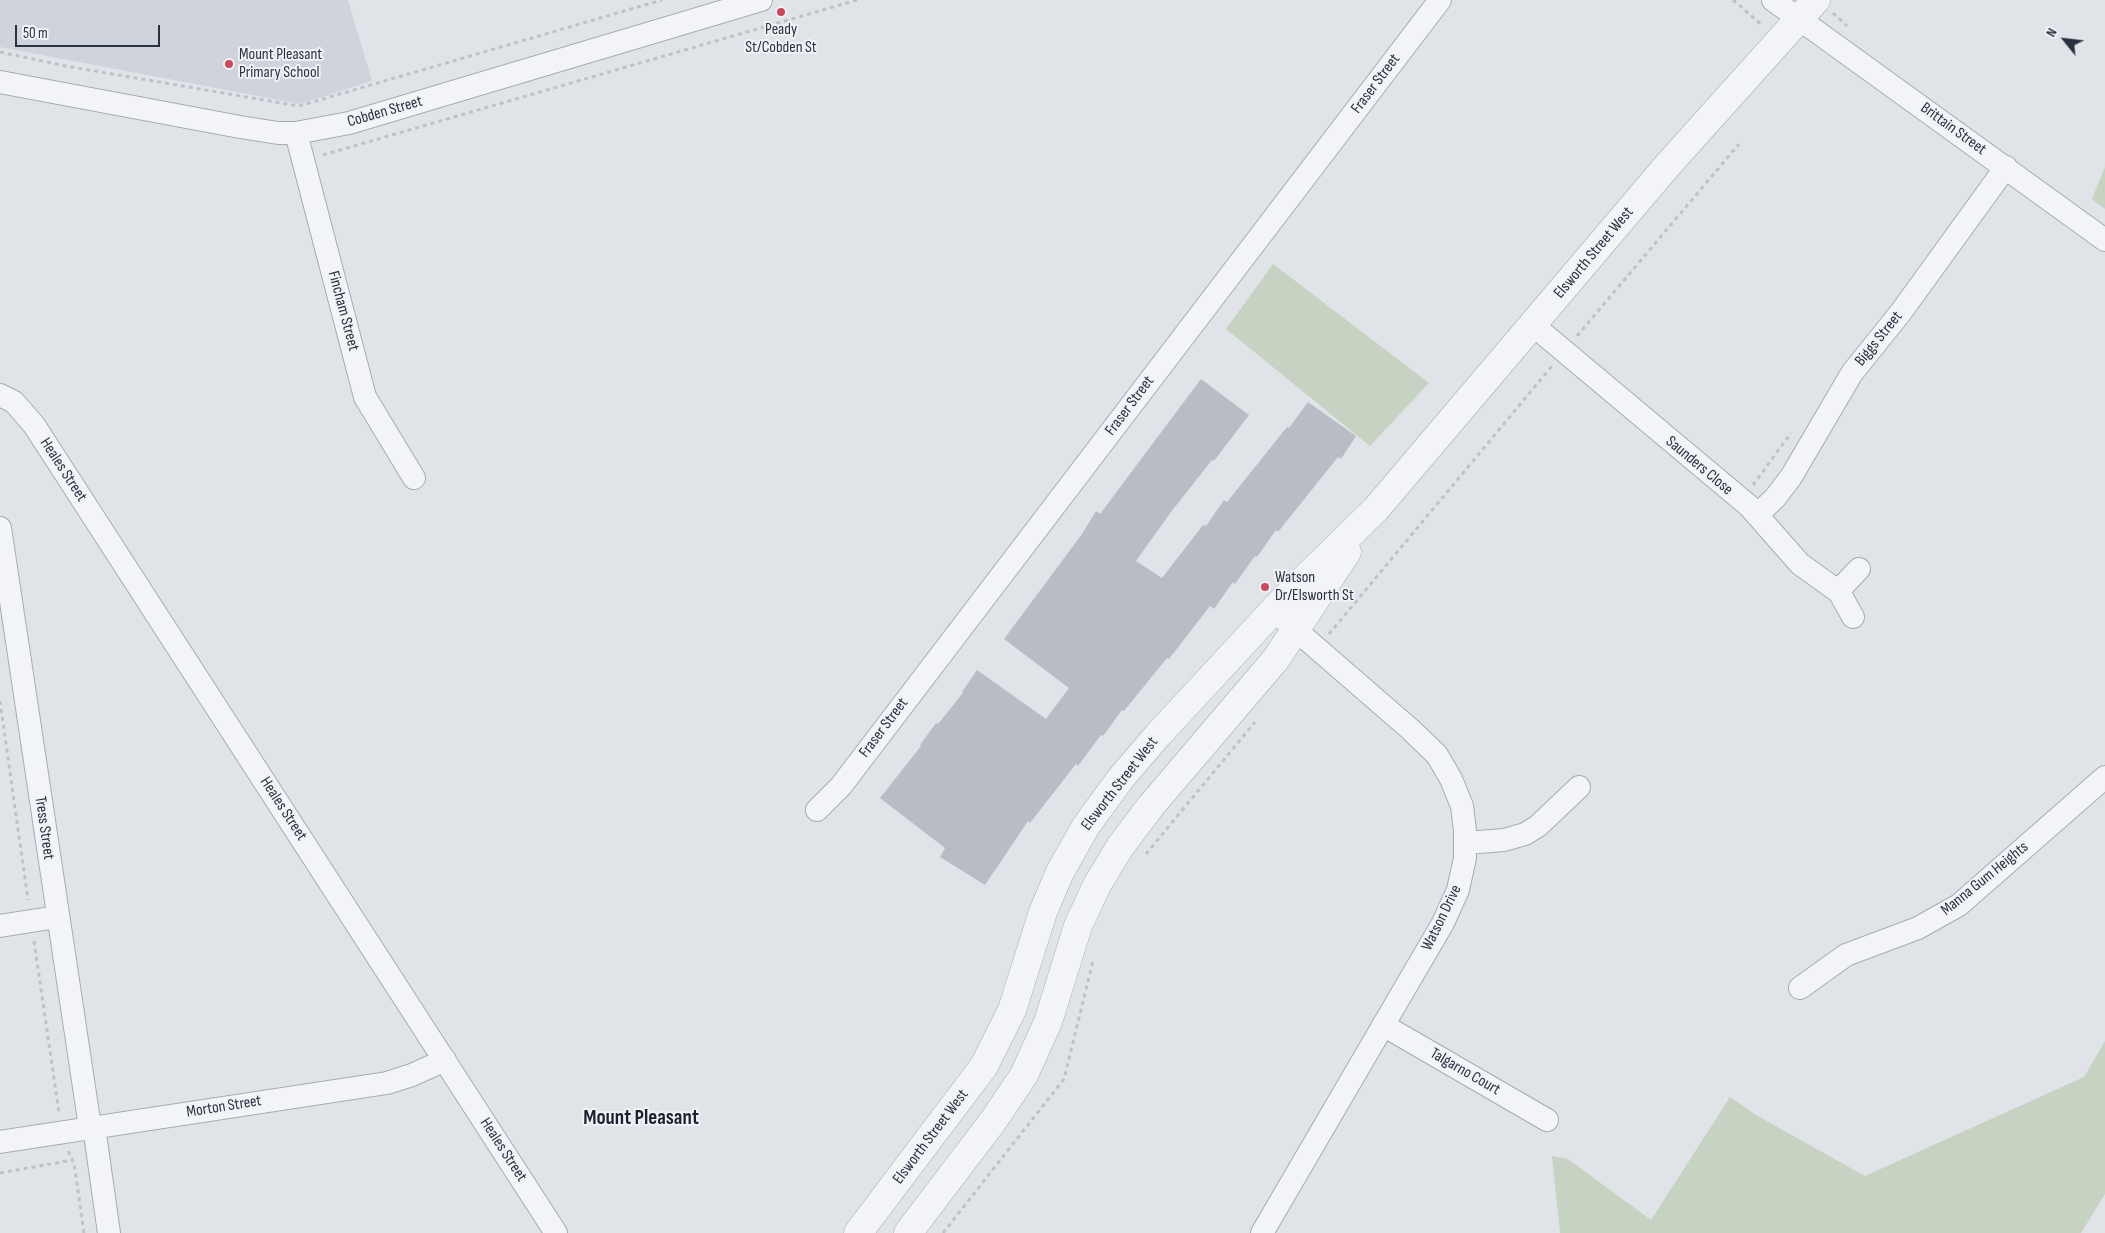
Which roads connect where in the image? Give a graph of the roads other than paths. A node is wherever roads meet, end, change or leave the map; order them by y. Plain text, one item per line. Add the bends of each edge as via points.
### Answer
1 (761, 0) edge
2 (1440, 0) edge
3 (1773, 0) edge
4 (701, 9) edge
5 (1808, 10) edge
6 (0, 82) edge
7 (296, 133) junction
8 (2006, 167) junction
9 (2105, 240) edge
10 (1533, 325) junction
11 (0, 395) edge
12 (414, 478) dead end
13 (1376, 509) junction
14 (1758, 515) junction
15 (0, 528) edge
16 (1859, 569) dead end
17 (1838, 591) junction
18 (1274, 610) junction
19 (1853, 617) dead end
20 (1307, 640) junction
21 (2105, 777) edge
22 (1580, 787) dead end
23 (816, 810) dead end
24 (1466, 843) junction
25 (57, 917) junction
26 (0, 926) edge
27 (1800, 988) dead end
28 (1383, 1025) junction
29 (445, 1060) junction
30 (1547, 1120) dead end
31 (92, 1127) junction
32 (0, 1142) edge
33 (109, 1233) edge
34 (556, 1233) edge
35 (858, 1233) edge
36 (908, 1233) edge
37 (1262, 1233) edge

1 - 4 street, Cobden Street
2 - 23 street, Fraser Street via 841,786
3 - 5 street
4 - 7 street, Cobden Street via 349,123
5 - 8 street, Brittain Street
5 - 10 street, Elsworth Street West via 1696,132
6 - 7 street, Cobden Street via 240,127
7 - 12 street, Fincham Street via 365,397
8 - 9 street, Brittain Street
8 - 14 street, Biggs Street via 1901,312 1852,373 1795,470
10 - 13 street, Elsworth Street West
10 - 14 street, Saunders Close
11 - 29 street, Heales Street via 14,402 34,425
13 - 18 street, Elsworth Street West
13 - 20 street, Elsworth Street West
14 - 17 street, Saunders Close via 1796,560
15 - 25 street, Tress Street
16 - 17 street
17 - 19 street, Saunders Close
18 - 20 street, Watson Drive
18 - 35 street, Elsworth Street West via 1141,754 1086,826 1051,893 1019,993 996,1045 975,1080
20 - 24 street, Watson Drive via 1437,755 1462,806
20 - 36 street, Elsworth Street West via 1265,673 1150,807 1114,855 1078,926 1048,1022 1027,1068 993,1121
21 - 27 street, Manna Gum Heights via 1959,905 1918,928 1846,955
22 - 24 street via 1526,834 1504,840
24 - 28 street, Watson Drive via 1464,870 1449,912
25 - 26 street
25 - 31 street, Tress Street
28 - 30 street, Talgarno Court
28 - 37 street, Watson Drive
29 - 31 street, Morton Street via 412,1076 387,1083
29 - 34 street, Heales Street
31 - 32 street, Morton Street
31 - 33 street, Tress Street

